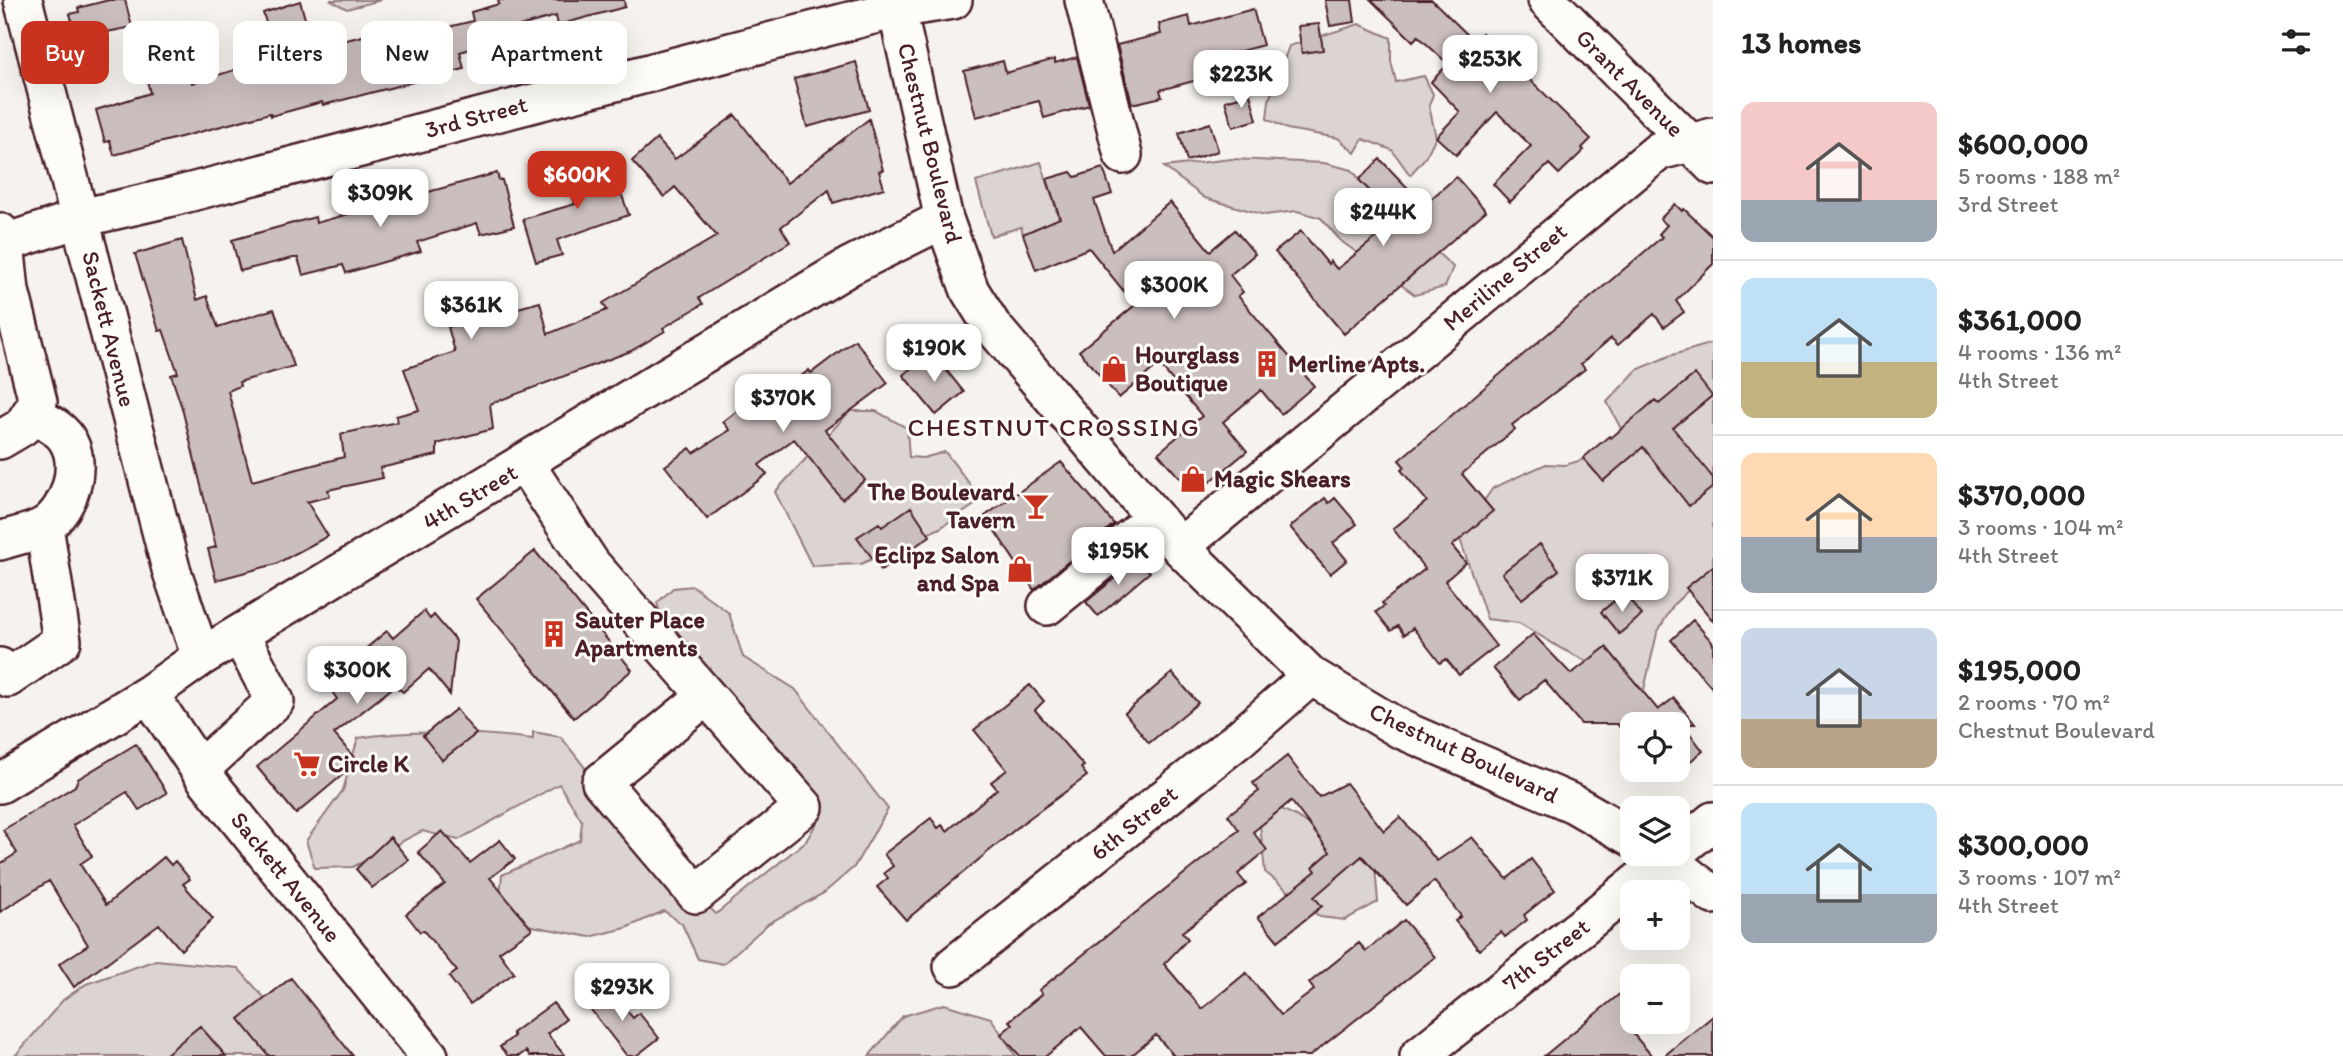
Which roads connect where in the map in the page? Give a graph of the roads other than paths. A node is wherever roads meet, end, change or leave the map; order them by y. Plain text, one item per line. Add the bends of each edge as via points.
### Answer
1 (23, 0) edge
2 (953, 0) edge
3 (1084, 0) edge
4 (1547, 0) edge
5 (896, 4) edge
6 (1705, 149) edge
7 (1123, 155) dead end
8 (81, 218) junction
9 (944, 219) junction
10 (3, 237) edge
11 (31, 414) junction
12 (0, 440) edge
13 (525, 464) junction
14 (1155, 518) junction
15 (44, 526) junction
16 (0, 541) edge
17 (1180, 547) junction
18 (1047, 606) dead end
19 (240, 635) junction
20 (201, 657) junction
21 (0, 667) edge
22 (1311, 676) junction
23 (149, 694) junction
24 (706, 696) junction
25 (200, 769) junction
26 (0, 783) edge
27 (1713, 821) edge
28 (1620, 831) edge
29 (1690, 839) edge
30 (1655, 866) edge
31 (1683, 866) edge
32 (1713, 895) edge
33 (953, 966) dead end
34 (429, 1056) edge
35 (1419, 1056) edge

1 - 8 street, Sackett Avenue
2 - 5 street, 3rd Street
3 - 7 street
4 - 6 street, Grant Avenue
5 - 8 street, 3rd Street
5 - 9 street, Chestnut Boulevard
6 - 17 street, Meriline Street via 1659,151
8 - 10 street, 3rd Street
8 - 20 street, Sackett Avenue via 171,569
9 - 13 street, 4th Street via 850,266
9 - 14 street, Chestnut Boulevard via 970,291 992,326
10 - 11 street via 10,291 38,402
11 - 12 street via 22,427
11 - 15 street via 66,437 74,457 72,484 63,509
13 - 19 street, 4th Street
13 - 24 street via 591,564
14 - 17 street, Chestnut Boulevard
14 - 18 street
15 - 16 street
15 - 21 street via 62,641 8,678
17 - 22 street, Chestnut Boulevard
19 - 20 street, 4th Street
19 - 25 street via 275,701
20 - 23 street, 4th Street
22 - 28 street, Chestnut Boulevard via 1400,729 1574,804
22 - 33 street, 6th Street via 1239,739
23 - 25 street, Sackett Avenue
23 - 26 street, 4th Street
24 - 24 street via 804,807 696,894 601,782
25 - 34 street, Sackett Avenue
27 - 29 street, 7th Street
30 - 35 street, 7th Street
31 - 32 street

